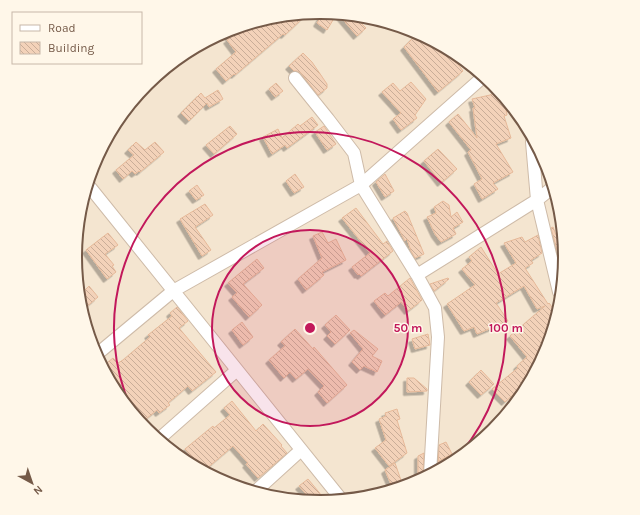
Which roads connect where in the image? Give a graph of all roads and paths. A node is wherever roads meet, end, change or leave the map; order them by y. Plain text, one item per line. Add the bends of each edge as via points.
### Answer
1 (295, 78) dead end
2 (479, 80) edge
3 (533, 149) edge
4 (361, 186) junction
5 (92, 189) edge
6 (549, 191) edge
7 (537, 200) junction
8 (417, 275) junction
9 (557, 283) edge
10 (173, 291) junction
11 (101, 351) edge
12 (237, 370) junction
13 (163, 437) edge
14 (301, 450) junction
15 (430, 468) edge
16 (259, 488) edge
17 (338, 495) edge

1 - 4 street via 354,153
2 - 4 street
3 - 7 street
4 - 8 street
4 - 10 street
5 - 10 street
6 - 7 street
7 - 8 street
7 - 9 street
8 - 15 street via 435,308 438,337
10 - 11 street
10 - 12 street
12 - 13 street
12 - 14 street
14 - 16 street
14 - 17 street

